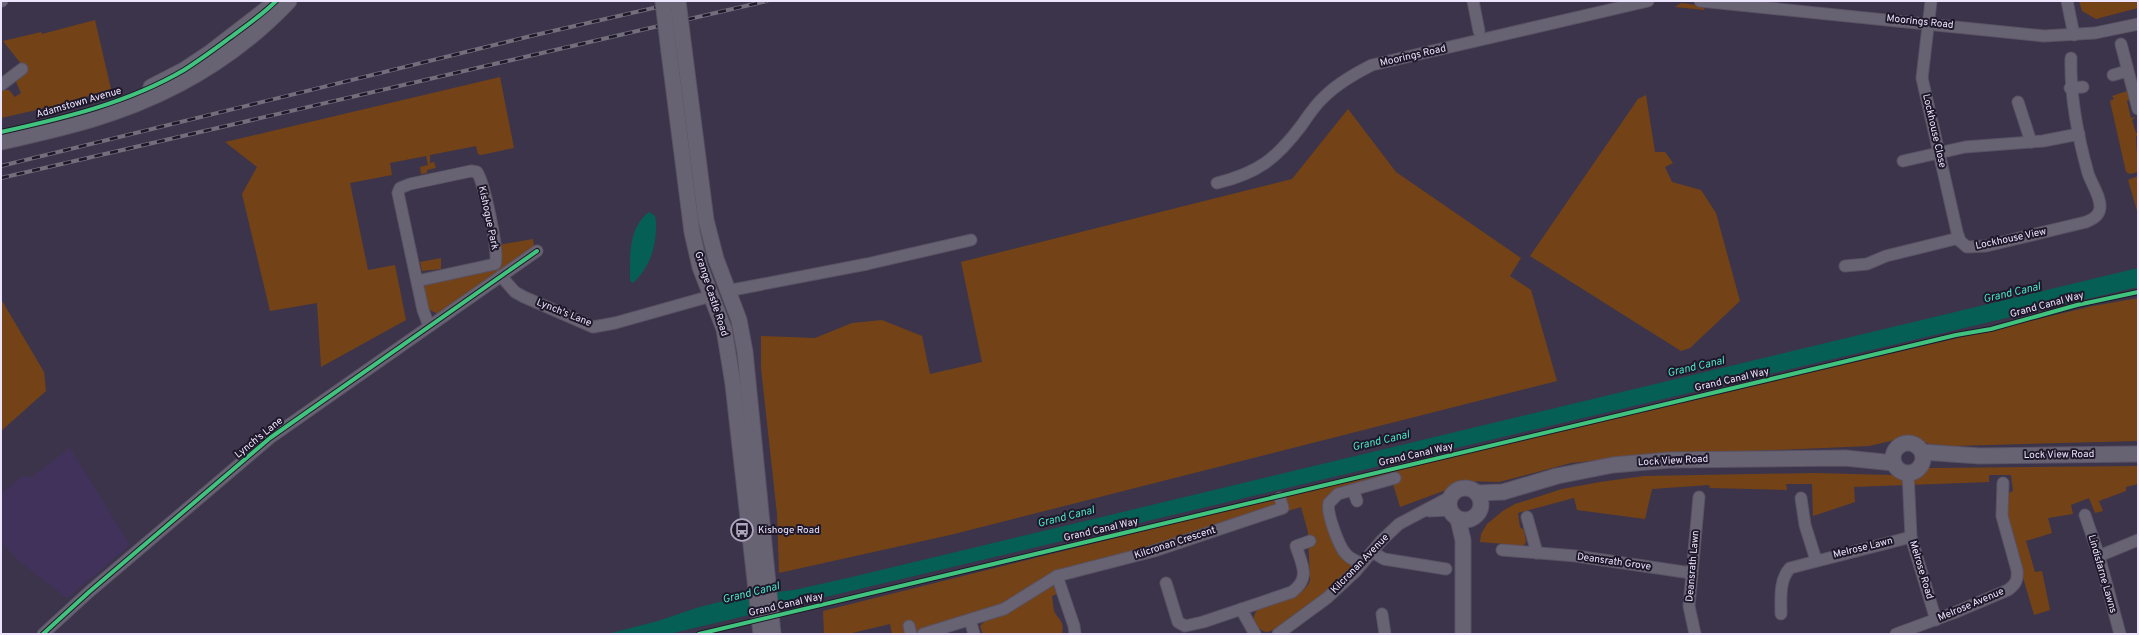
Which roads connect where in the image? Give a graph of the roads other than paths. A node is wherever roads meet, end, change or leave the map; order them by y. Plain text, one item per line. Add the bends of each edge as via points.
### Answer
1 (276, 1) edge
2 (289, 1) edge
3 (662, 1) edge
4 (678, 1) edge
5 (1473, 1) edge
6 (1648, 1) edge
7 (1700, 1) edge
8 (1931, 1) edge
9 (2067, 1) edge
10 (1929, 23) junction
11 (2138, 24) edge
12 (1480, 32) dead end
13 (2074, 35) junction
14 (2121, 44) dead end
15 (2071, 58) dead end
16 (22, 68) dead end
17 (2127, 71) junction
18 (2113, 75) dead end
19 (1, 85) edge
20 (2083, 87) dead end
21 (2070, 88) junction
22 (2018, 102) dead end
23 (2138, 109) edge
24 (1, 132) edge
25 (2079, 134) junction
26 (1, 142) edge
27 (2031, 142) junction
28 (1939, 153) junction
29 (1903, 161) dead end
30 (1217, 183) dead end
31 (1959, 238) junction
32 (971, 240) dead end
33 (537, 251) dead end
34 (1845, 266) dead end
35 (501, 276) junction
36 (417, 281) junction
37 (727, 290) junction
38 (711, 296) junction
39 (429, 326) junction
40 (2138, 454) edge
41 (1894, 458) junction
42 (1922, 458) junction
43 (1908, 472) junction
44 (1395, 478) dead end
45 (2003, 483) dead end
46 (1353, 490) junction
47 (1503, 492) junction
48 (1477, 493) junction
49 (1699, 497) dead end
50 (1280, 498) dead end
51 (1800, 498) dead end
52 (1357, 501) dead end
53 (1462, 511) junction
54 (2084, 515) dead end
55 (1528, 517) dead end
56 (1911, 537) junction
57 (2138, 540) edge
58 (1310, 541) dead end
59 (1502, 550) dead end
60 (1372, 552) junction
61 (1536, 553) junction
62 (2099, 556) junction
63 (759, 559) junction
64 (1816, 560) junction
65 (1362, 564) junction
66 (1446, 569) dead end
67 (1691, 573) junction
68 (1057, 576) junction
69 (1166, 583) dead end
70 (1241, 609) junction
71 (1382, 614) dead end
72 (1781, 614) dead end
73 (970, 620) junction
74 (1936, 620) junction
75 (44, 634) edge
76 (761, 634) edge
77 (772, 634) edge
78 (923, 634) edge
79 (974, 634) edge
80 (1075, 634) edge
81 (1254, 634) edge
82 (1278, 634) edge
83 (1385, 634) edge
84 (1463, 634) edge
85 (1695, 634) edge
86 (1896, 634) edge
87 (2120, 634) edge

1 - 24 street, Adamstown Avenue via 211,52 154,86 88,110
2 - 26 street, Adamstown Avenue via 258,31 223,59 183,83 139,103 93,119
3 - 38 street, Grange Castle Road, bridge via 692,232 700,267
4 - 37 street, Grange Castle Road, bridge via 706,220
5 - 12 street
6 - 30 street, Moorings Road via 1372,65 1346,78 1323,98 1295,134 1268,162 1250,173
7 - 10 street, Moorings Road
8 - 10 street, Lockhouse Close
9 - 13 street
10 - 13 street, Moorings Road via 2044,36
10 - 28 street, Lockhouse Close via 1922,78
11 - 13 street, Moorings Road
14 - 17 street
15 - 21 street
16 - 19 street
17 - 18 street
17 - 23 street
20 - 21 street
21 - 25 street
22 - 27 street
25 - 27 street
25 - 31 street, Lockhouse View via 2100,206 2095,218 1986,246 1967,247
27 - 28 street via 1965,147
28 - 29 street
28 - 31 street, Lockhouse Close
31 - 34 street via 1886,256 1867,264
32 - 37 street via 875,262
33 - 35 street
35 - 38 street, Lynch's Lane via 515,292 524,297 593,327
35 - 39 street, Lynch's Lane
36 - 36 street, Kishogue Park via 398,193 400,188 477,172 495,247 495,264
36 - 39 street, Kishogue Park
37 - 63 street, Grange Castle Road via 739,320 746,358
38 - 63 street, Grange Castle Road via 724,329
39 - 75 street, Lynch's Lane via 270,438 89,592
40 - 42 street, Lock View Road
41 - 42 street, Lock View Road via 1897,448 1905,443 1915,445
41 - 43 street via 1900,470
41 - 47 street, Lock View Road via 1670,460 1613,465 1557,476
42 - 43 street via 1916,470
43 - 56 street, Melrose Road
44 - 46 street
45 - 74 street, Melrose Avenue via 2002,516 2018,579 2008,590
46 - 52 street
46 - 65 street via 1334,496 1328,507 1345,553
47 - 48 street, Lock View Road
47 - 53 street, Lock View Road
48 - 53 street via 1481,502
48 - 53 street, Lock View Road via 1462,488 1453,493
49 - 67 street, Deansrath Lawn
50 - 68 street, Kilcronan Crescent via 1283,508 1154,551
51 - 64 street via 1805,526
53 - 60 street, Kilcronan Avenue via 1424,512 1411,516 1399,524
53 - 84 street
54 - 62 street, Lindisfarne Lawns
55 - 61 street
56 - 64 street, Melrose Lawn
56 - 74 street, Melrose Road
57 - 62 street
58 - 70 street via 1296,546 1304,572 1299,586 1292,592
59 - 61 street, Deansrath Grove
60 - 65 street, Kilcronan Avenue
60 - 66 street via 1384,559
61 - 67 street, Deansrath Grove via 1576,556
62 - 87 street, Lindisfarne Lawns
63 - 76 street, Grange Castle Road
63 - 77 street, Grange Castle Road
64 - 72 street, Melrose Lawn via 1790,568 1784,575
65 - 82 street, Kilcronan Avenue via 1327,598
67 - 85 street, Deansrath Lawn via 1689,606
68 - 73 street, Kilcronan Crescent via 1004,609
68 - 80 street
69 - 70 street via 1178,622 1185,626
70 - 81 street
71 - 83 street
73 - 78 street, Kilcronan Crescent
73 - 79 street
74 - 86 street, Melrose Avenue

